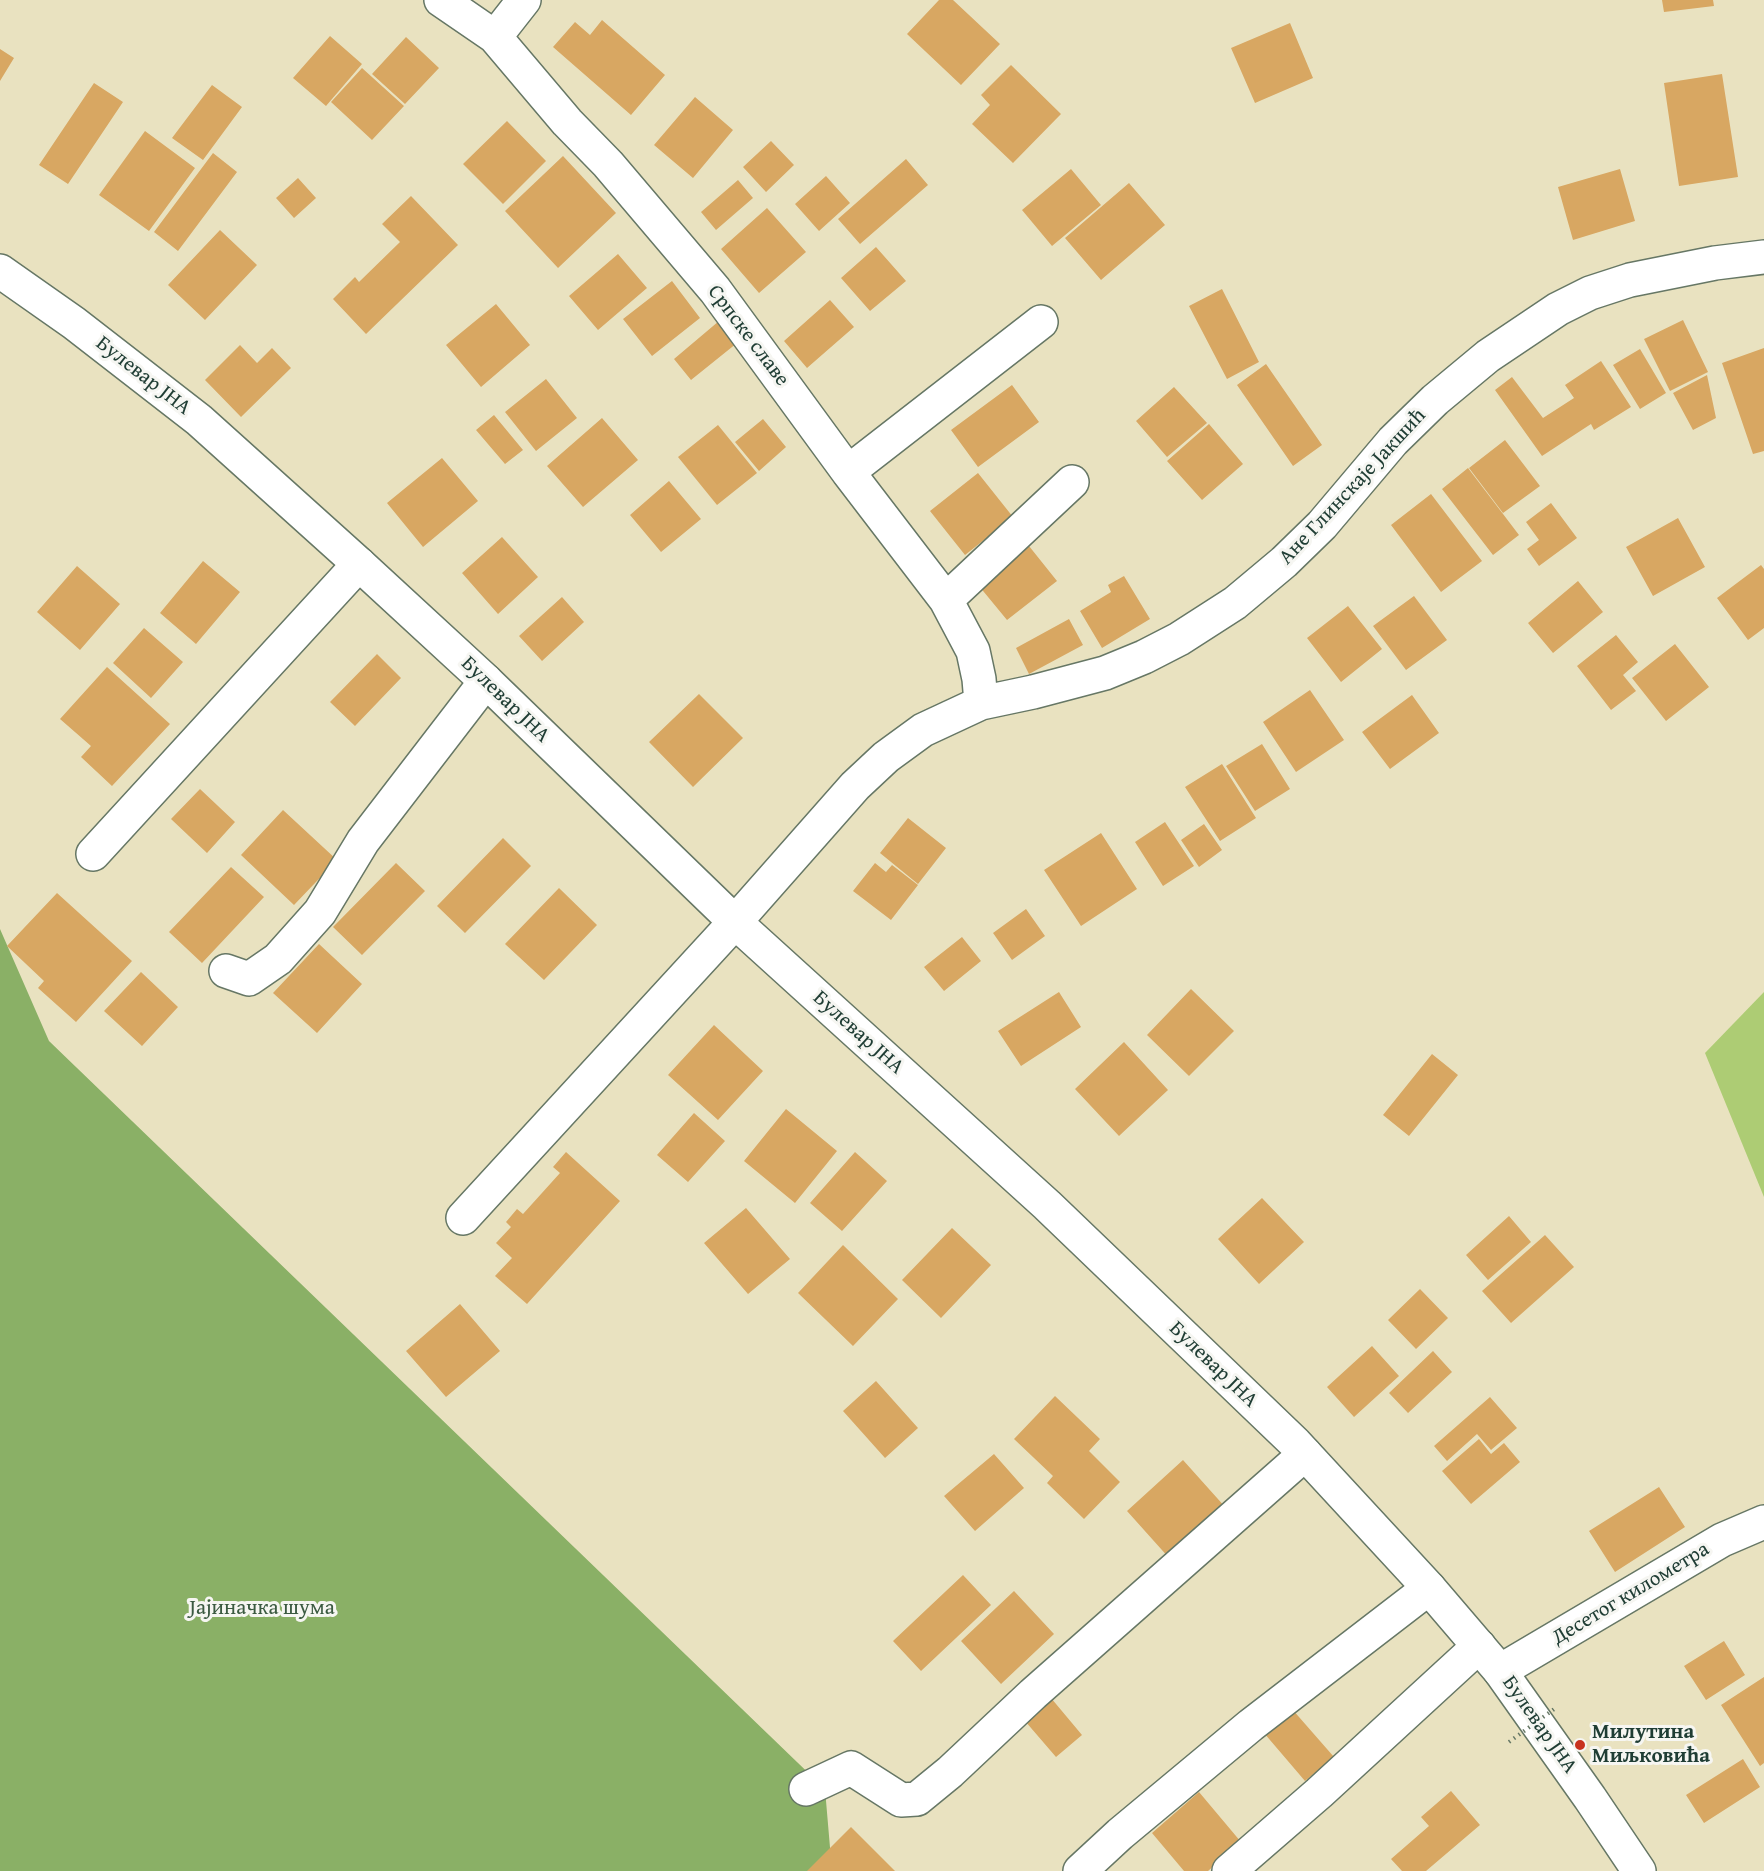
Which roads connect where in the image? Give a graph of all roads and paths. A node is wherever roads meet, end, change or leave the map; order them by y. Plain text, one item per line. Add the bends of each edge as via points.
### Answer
1 (441, 0) edge
2 (524, 0) edge
3 (495, 37) junction
4 (1764, 257) edge
5 (0, 271) edge
6 (1041, 322) dead end
7 (848, 472) junction
8 (1072, 482) dead end
9 (359, 564) junction
10 (946, 600) junction
11 (486, 681) junction
12 (981, 703) junction
13 (93, 854) dead end
14 (735, 921) junction
15 (226, 971) dead end
16 (463, 1218) dead end
17 (1305, 1454) junction
18 (1764, 1522) edge
19 (1429, 1588) junction
20 (1479, 1646) junction
21 (1500, 1671) junction
22 (1557, 1707) dead end
23 (1509, 1742) dead end
24 (806, 1790) dead end
25 (1080, 1871) edge
26 (1229, 1871) edge
27 (1639, 1871) edge

1 - 3 street, Српске славе
2 - 3 street
3 - 7 street, Српске славе via 715,290
4 - 12 street, Ане Глинскаје Јакшић via 1630,280 1558,309 1488,356 1435,400 1393,441 1322,525 1236,603 1179,639 1105,673
5 - 9 street, Булевар ЈНА via 199,420
6 - 7 street
7 - 10 street, Српске славе
8 - 10 street
9 - 11 street, Булевар ЈНА
9 - 13 street
10 - 12 street, Српске славе via 973,651
11 - 14 street, Булевар ЈНА
11 - 15 street via 363,841 320,912 278,959 249,979
12 - 14 street, Ане Глинскаје Јакшић via 924,730 869,772
14 - 16 street, Ане Глинскаје Јакшић
14 - 17 street, Булевар ЈНА via 1047,1205
17 - 19 street, Булевар ЈНА
17 - 24 street via 917,1799 901,1800 850,1768
18 - 21 street, Десетог километра via 1722,1540
19 - 20 street, Булевар ЈНА
19 - 25 street via 1251,1725
20 - 21 street, Булевар ЈНА
20 - 26 street
21 - 27 street, Булевар ЈНА
22 - 23 path, bridge

